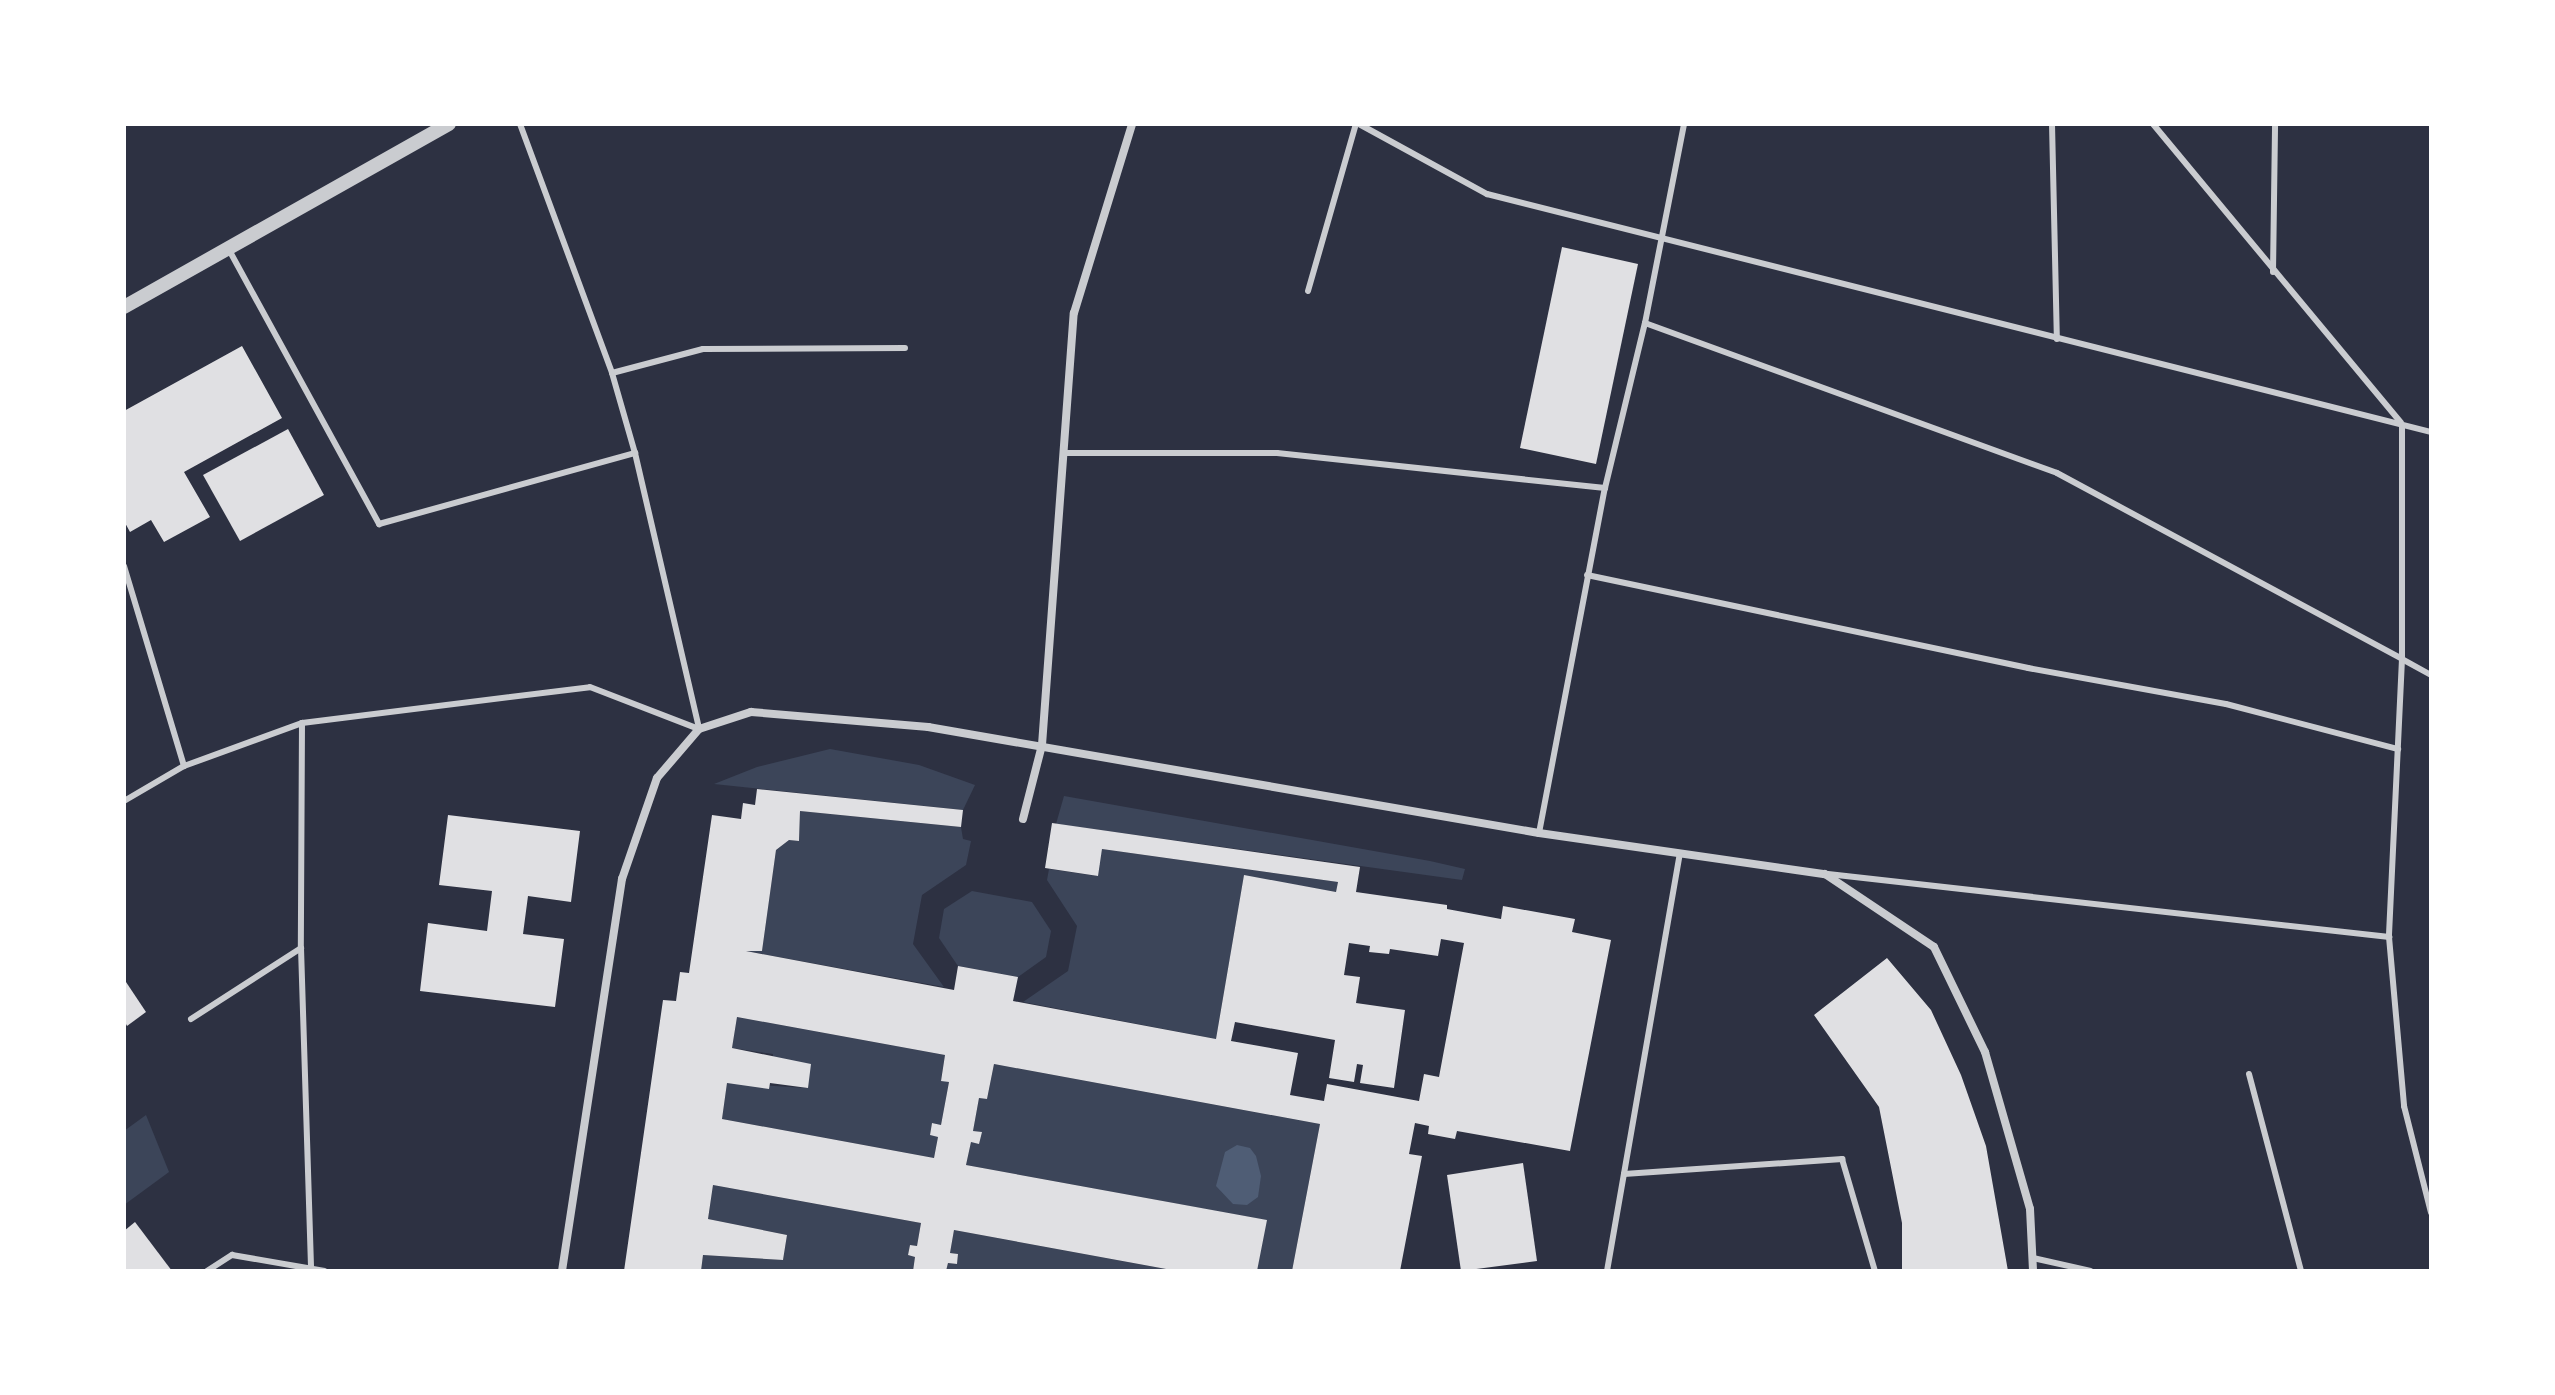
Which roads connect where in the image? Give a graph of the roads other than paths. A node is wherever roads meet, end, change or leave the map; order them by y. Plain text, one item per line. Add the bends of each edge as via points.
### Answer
1 (449, 124) edge
2 (520, 124) edge
3 (1132, 124) edge
4 (1358, 124) edge
5 (1684, 124) edge
6 (2052, 124) edge
7 (2153, 124) edge
8 (2275, 124) edge
9 (1662, 240) junction
10 (228, 248) junction
11 (2273, 272) junction
12 (1308, 291) dead end
13 (124, 307) edge
14 (1645, 323) junction
15 (2057, 339) junction
16 (905, 348) dead end
17 (612, 373) junction
18 (2402, 425) junction
19 (2431, 432) edge
20 (635, 453) junction
21 (1065, 453) junction
22 (1605, 488) junction
23 (124, 566) edge
24 (1587, 575) junction
25 (2402, 659) junction
26 (2431, 675) edge
27 (302, 723) junction
28 (699, 729) junction
29 (1042, 745) junction
30 (2398, 749) junction
31 (184, 766) junction
32 (124, 801) edge
33 (1023, 819) dead end
34 (1539, 833) junction
35 (1680, 854) junction
36 (1825, 874) junction
37 (2389, 937) junction
38 (301, 948) junction
39 (191, 1019) dead end
40 (2249, 1074) dead end
41 (1624, 1174) junction
42 (2431, 1213) edge
43 (2033, 1258) junction
44 (311, 1268) junction
45 (207, 1271) edge
46 (325, 1271) edge
47 (562, 1271) edge
48 (1607, 1271) edge
49 (1875, 1271) edge
50 (2033, 1271) edge
51 (2091, 1271) edge
52 (2301, 1271) edge

1 - 10 street
2 - 17 lane
3 - 21 street via 1074,313
4 - 9 lane via 1487,194
4 - 12 lane
5 - 9 lane
6 - 15 lane
7 - 11 lane
8 - 11 lane
9 - 14 lane
9 - 15 lane
10 - 13 street
10 - 20 lane via 379,524
11 - 18 lane
14 - 22 lane
14 - 25 lane via 2057,473
15 - 18 lane
16 - 17 lane via 703,349
17 - 20 lane
18 - 19 lane
18 - 25 lane
20 - 28 lane
21 - 22 lane via 1277,453
21 - 29 street
22 - 24 lane
23 - 31 lane
24 - 30 lane via 2226,704
24 - 34 lane
25 - 26 lane
25 - 30 lane
27 - 28 lane via 590,687
27 - 31 lane
27 - 38 lane
28 - 29 street via 751,712 928,727
28 - 47 street via 657,778 622,879
29 - 33 street
29 - 34 street
30 - 37 lane
31 - 32 lane
34 - 35 street
35 - 36 street
35 - 41 lane
36 - 37 lane
36 - 43 street via 1934,947 1985,1052 2030,1209
37 - 42 lane via 2404,1106
38 - 39 lane
38 - 44 lane
40 - 52 lane
41 - 48 lane
41 - 49 lane via 1842,1159
43 - 50 street
43 - 51 lane
44 - 45 lane via 232,1255
44 - 46 lane

